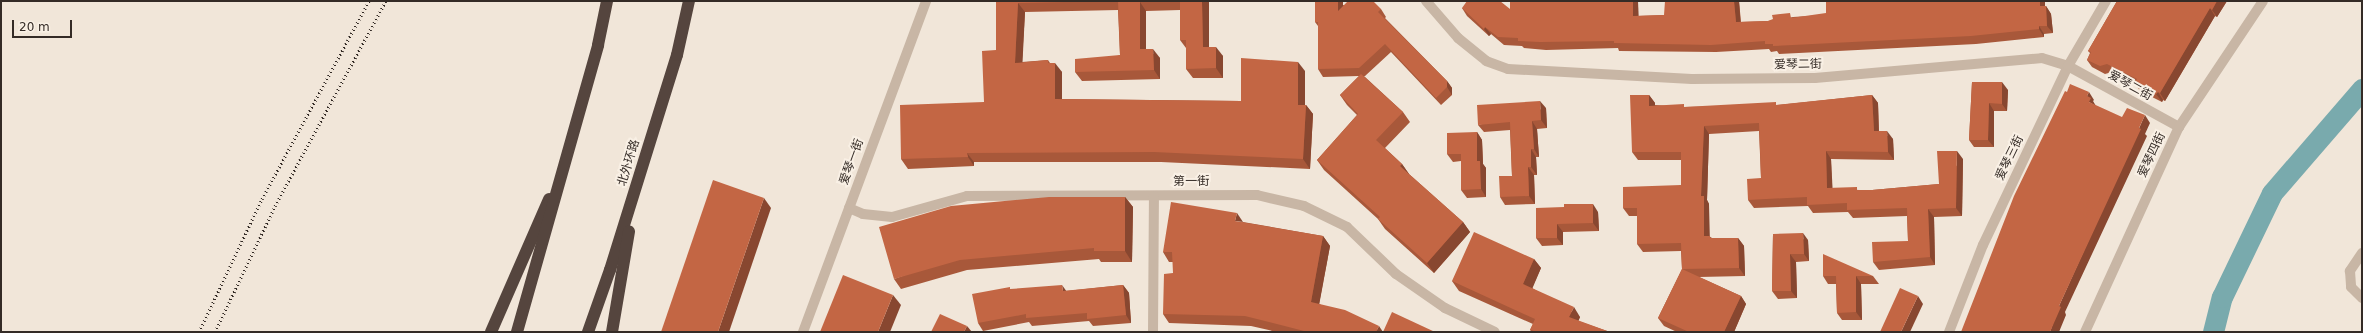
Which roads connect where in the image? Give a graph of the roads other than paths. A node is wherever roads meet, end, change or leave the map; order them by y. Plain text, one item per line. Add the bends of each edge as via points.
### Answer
1 (607, 1) edge
2 (689, 1) edge
3 (926, 1) edge
4 (1426, 1) edge
5 (2106, 1) edge
6 (2263, 1) edge
7 (2068, 66) junction
8 (2179, 127) junction
9 (566, 160) junction
10 (636, 188) junction
11 (1154, 196) junction
12 (849, 208) junction
13 (2362, 253) edge
14 (2362, 298) edge
15 (491, 332) edge
16 (517, 332) edge
17 (588, 332) edge
18 (612, 332) edge
19 (803, 332) edge
20 (1153, 332) edge
21 (1495, 332) edge
22 (1949, 332) edge
23 (2085, 332) edge

1 - 9 highway via 598,45
2 - 10 highway, 北外环路 via 677,55
3 - 12 street, 爱琴一街
4 - 7 street, 爱琴二街 via 1458,38 1486,61 1508,69 1692,79 1815,78 2042,58
5 - 7 street, 爱琴三街
6 - 8 street, 爱琴四街
7 - 8 street, 爱琴二街
7 - 22 street, 爱琴三街 via 1982,245
8 - 23 street, 爱琴四街
9 - 15 highway
9 - 16 highway
10 - 17 highway, 北外环路
10 - 18 highway
11 - 12 street, 第一街 via 967,196 892,217 864,214
11 - 20 street
11 - 21 street, 第一街 via 1257,195 1304,206 1347,227 1396,274 1445,308
12 - 19 street, 爱琴一街
13 - 14 street via 2350,270 2351,287

